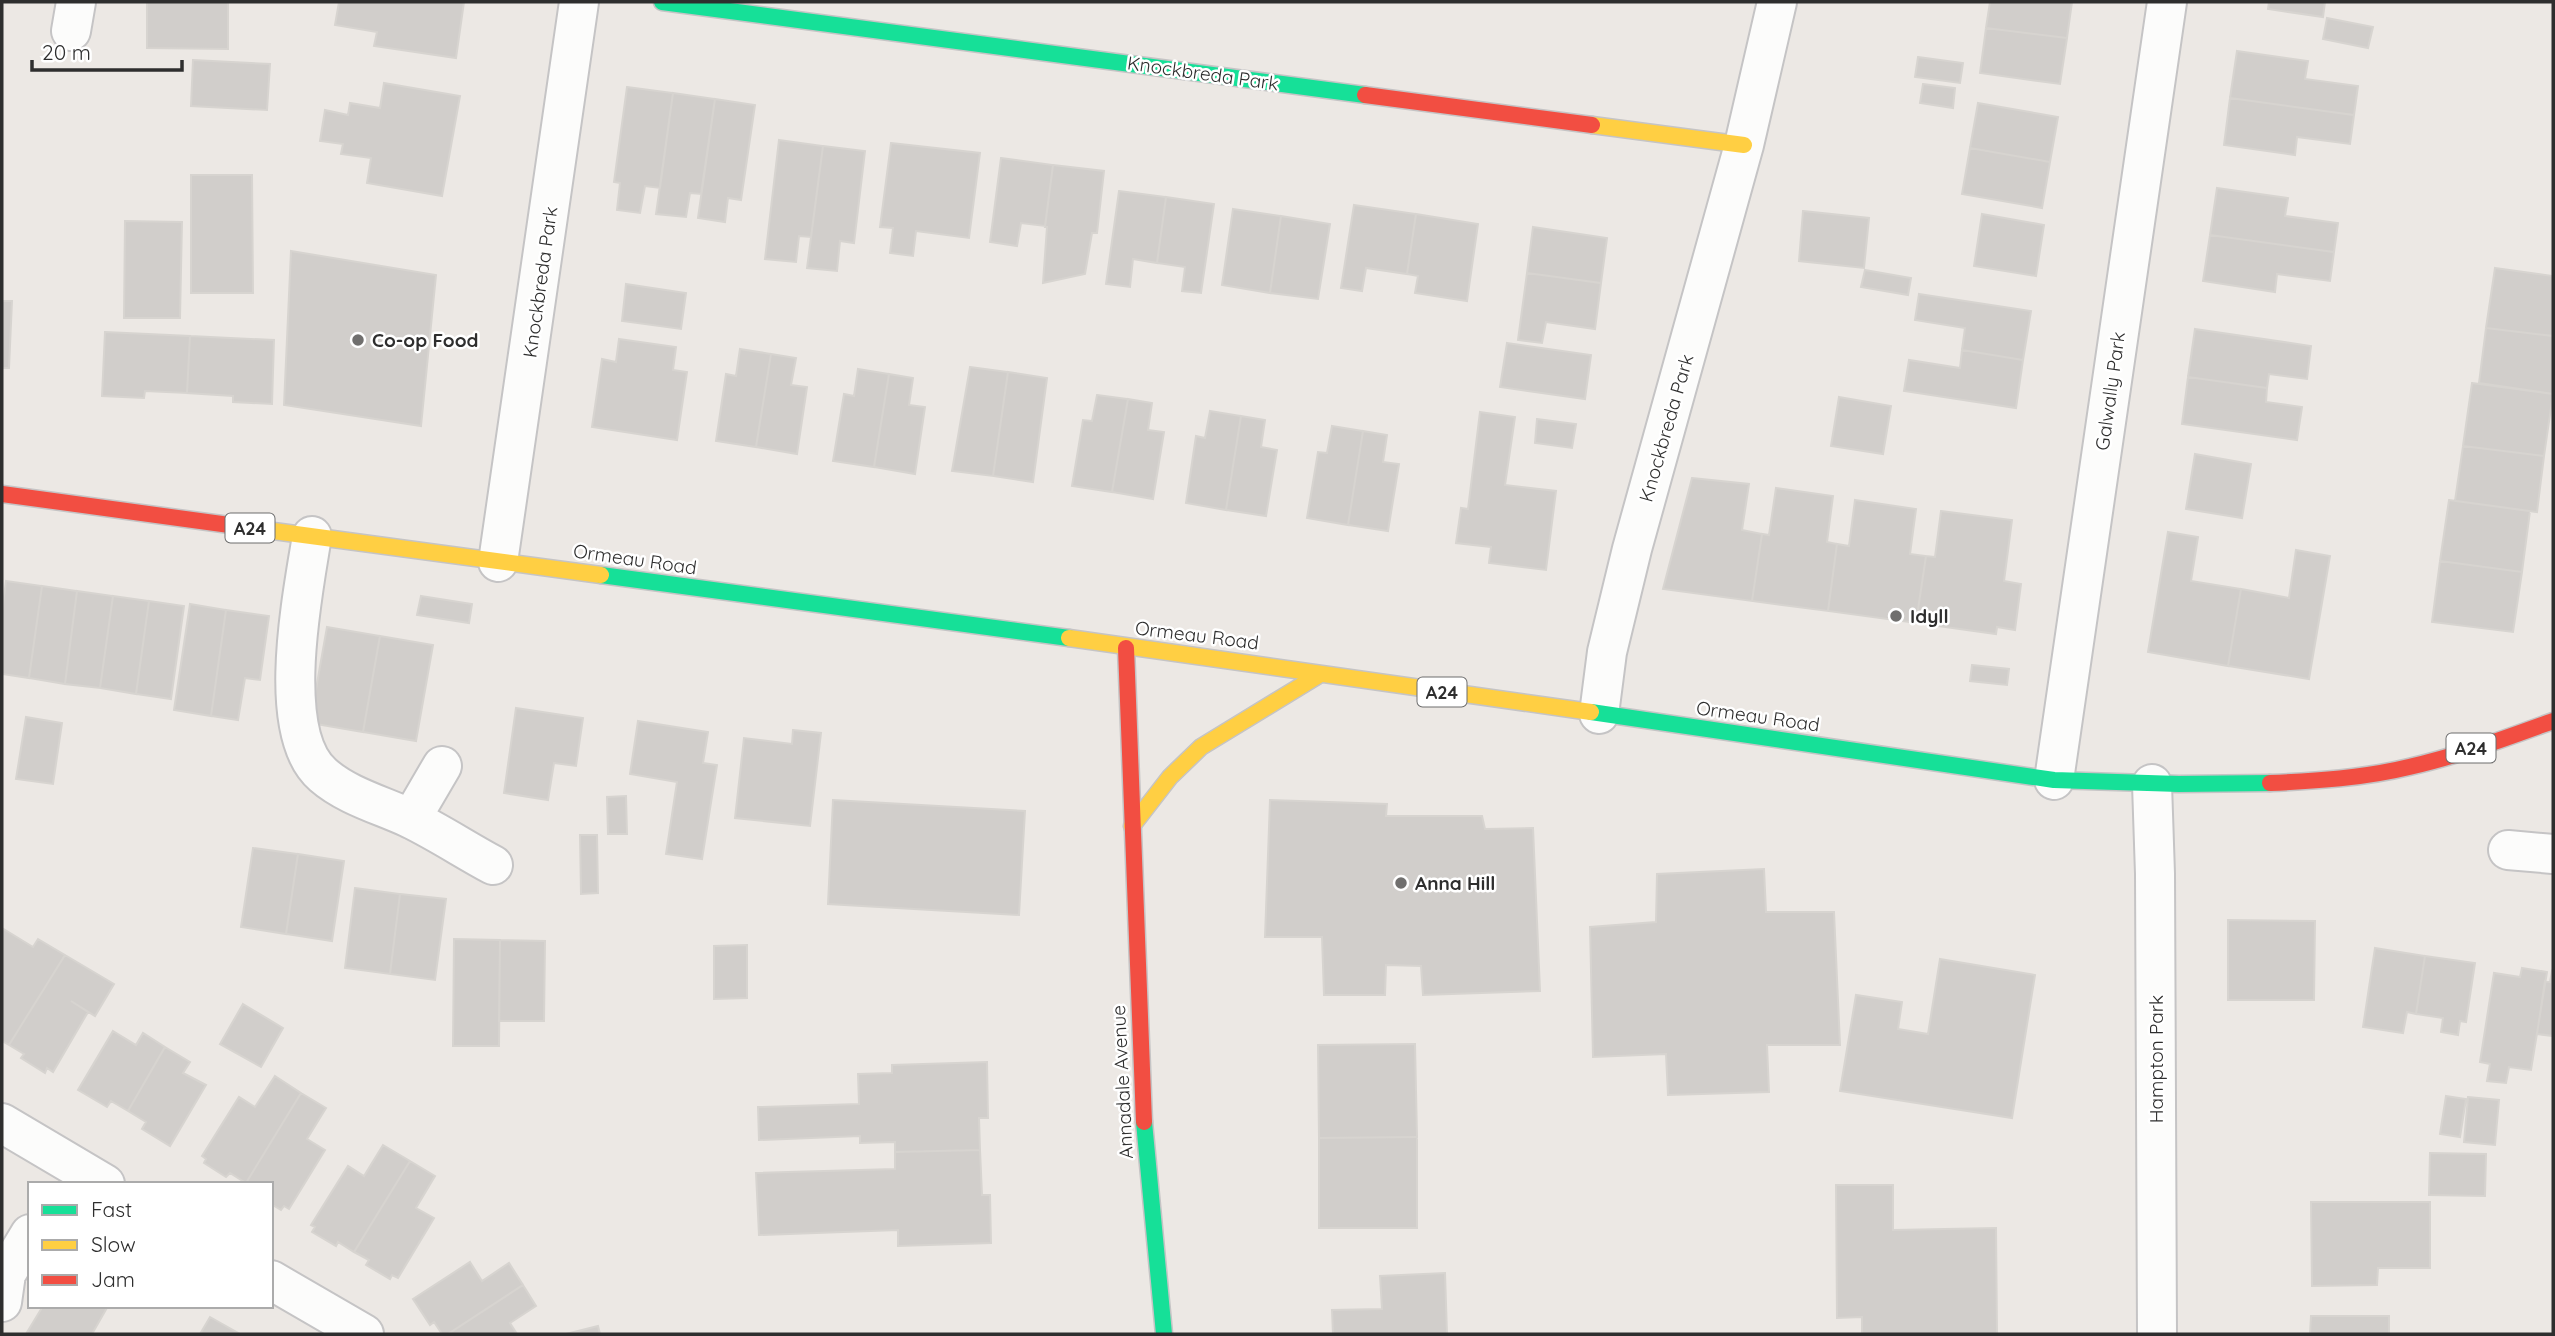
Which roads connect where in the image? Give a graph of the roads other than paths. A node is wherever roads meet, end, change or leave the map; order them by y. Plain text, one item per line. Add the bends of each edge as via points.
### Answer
1 (579, 2) edge
2 (662, 2) edge
3 (1777, 2) edge
4 (2167, 2) edge
5 (1744, 145) junction
6 (2, 494) edge
7 (312, 536) junction
8 (498, 562) junction
9 (1126, 648) junction
10 (1320, 675) junction
11 (1599, 714) junction
12 (2553, 721) edge
13 (442, 766) dead end
14 (2054, 780) junction
15 (2152, 785) junction
16 (411, 819) junction
17 (1132, 826) junction
18 (2508, 850) dead end
19 (2553, 854) edge
20 (493, 866) dead end
21 (2, 1123) edge
22 (65, 1174) edge
23 (97, 1182) edge
24 (28, 1237) edge
25 (273, 1281) edge
26 (2, 1302) edge
27 (364, 1334) edge
28 (1164, 1334) edge
29 (2157, 1334) edge

1 - 8 street, Knockbreda Park
2 - 5 main road, Knockbreda Park
3 - 5 street, Knockbreda Park
4 - 14 street, Galwally Park
5 - 11 street, Knockbreda Park via 1632,548 1606,652
6 - 7 main road, Ormeau Road / A24
7 - 8 main road, Ormeau Road / A24
7 - 16 street via 295,642 298,723 308,755 321,775
8 - 9 main road, Ormeau Road / A24
9 - 10 main road, Ormeau Road / A24
9 - 17 main road, Annadale Avenue
10 - 11 main road, Ormeau Road / A24
10 - 17 main road via 1201,747 1170,777
11 - 14 main road, Ormeau Road / A24
12 - 15 main road, Ormeau Road / A24 via 2388,772 2293,784
13 - 16 street
14 - 15 main road, Ormeau Road / A24
15 - 29 street, Hampton Park
16 - 20 street
17 - 28 main road, Annadale Avenue via 1143,1113
18 - 19 street
21 - 22 street
22 - 23 street
24 - 26 street via 6,1273
25 - 27 street

